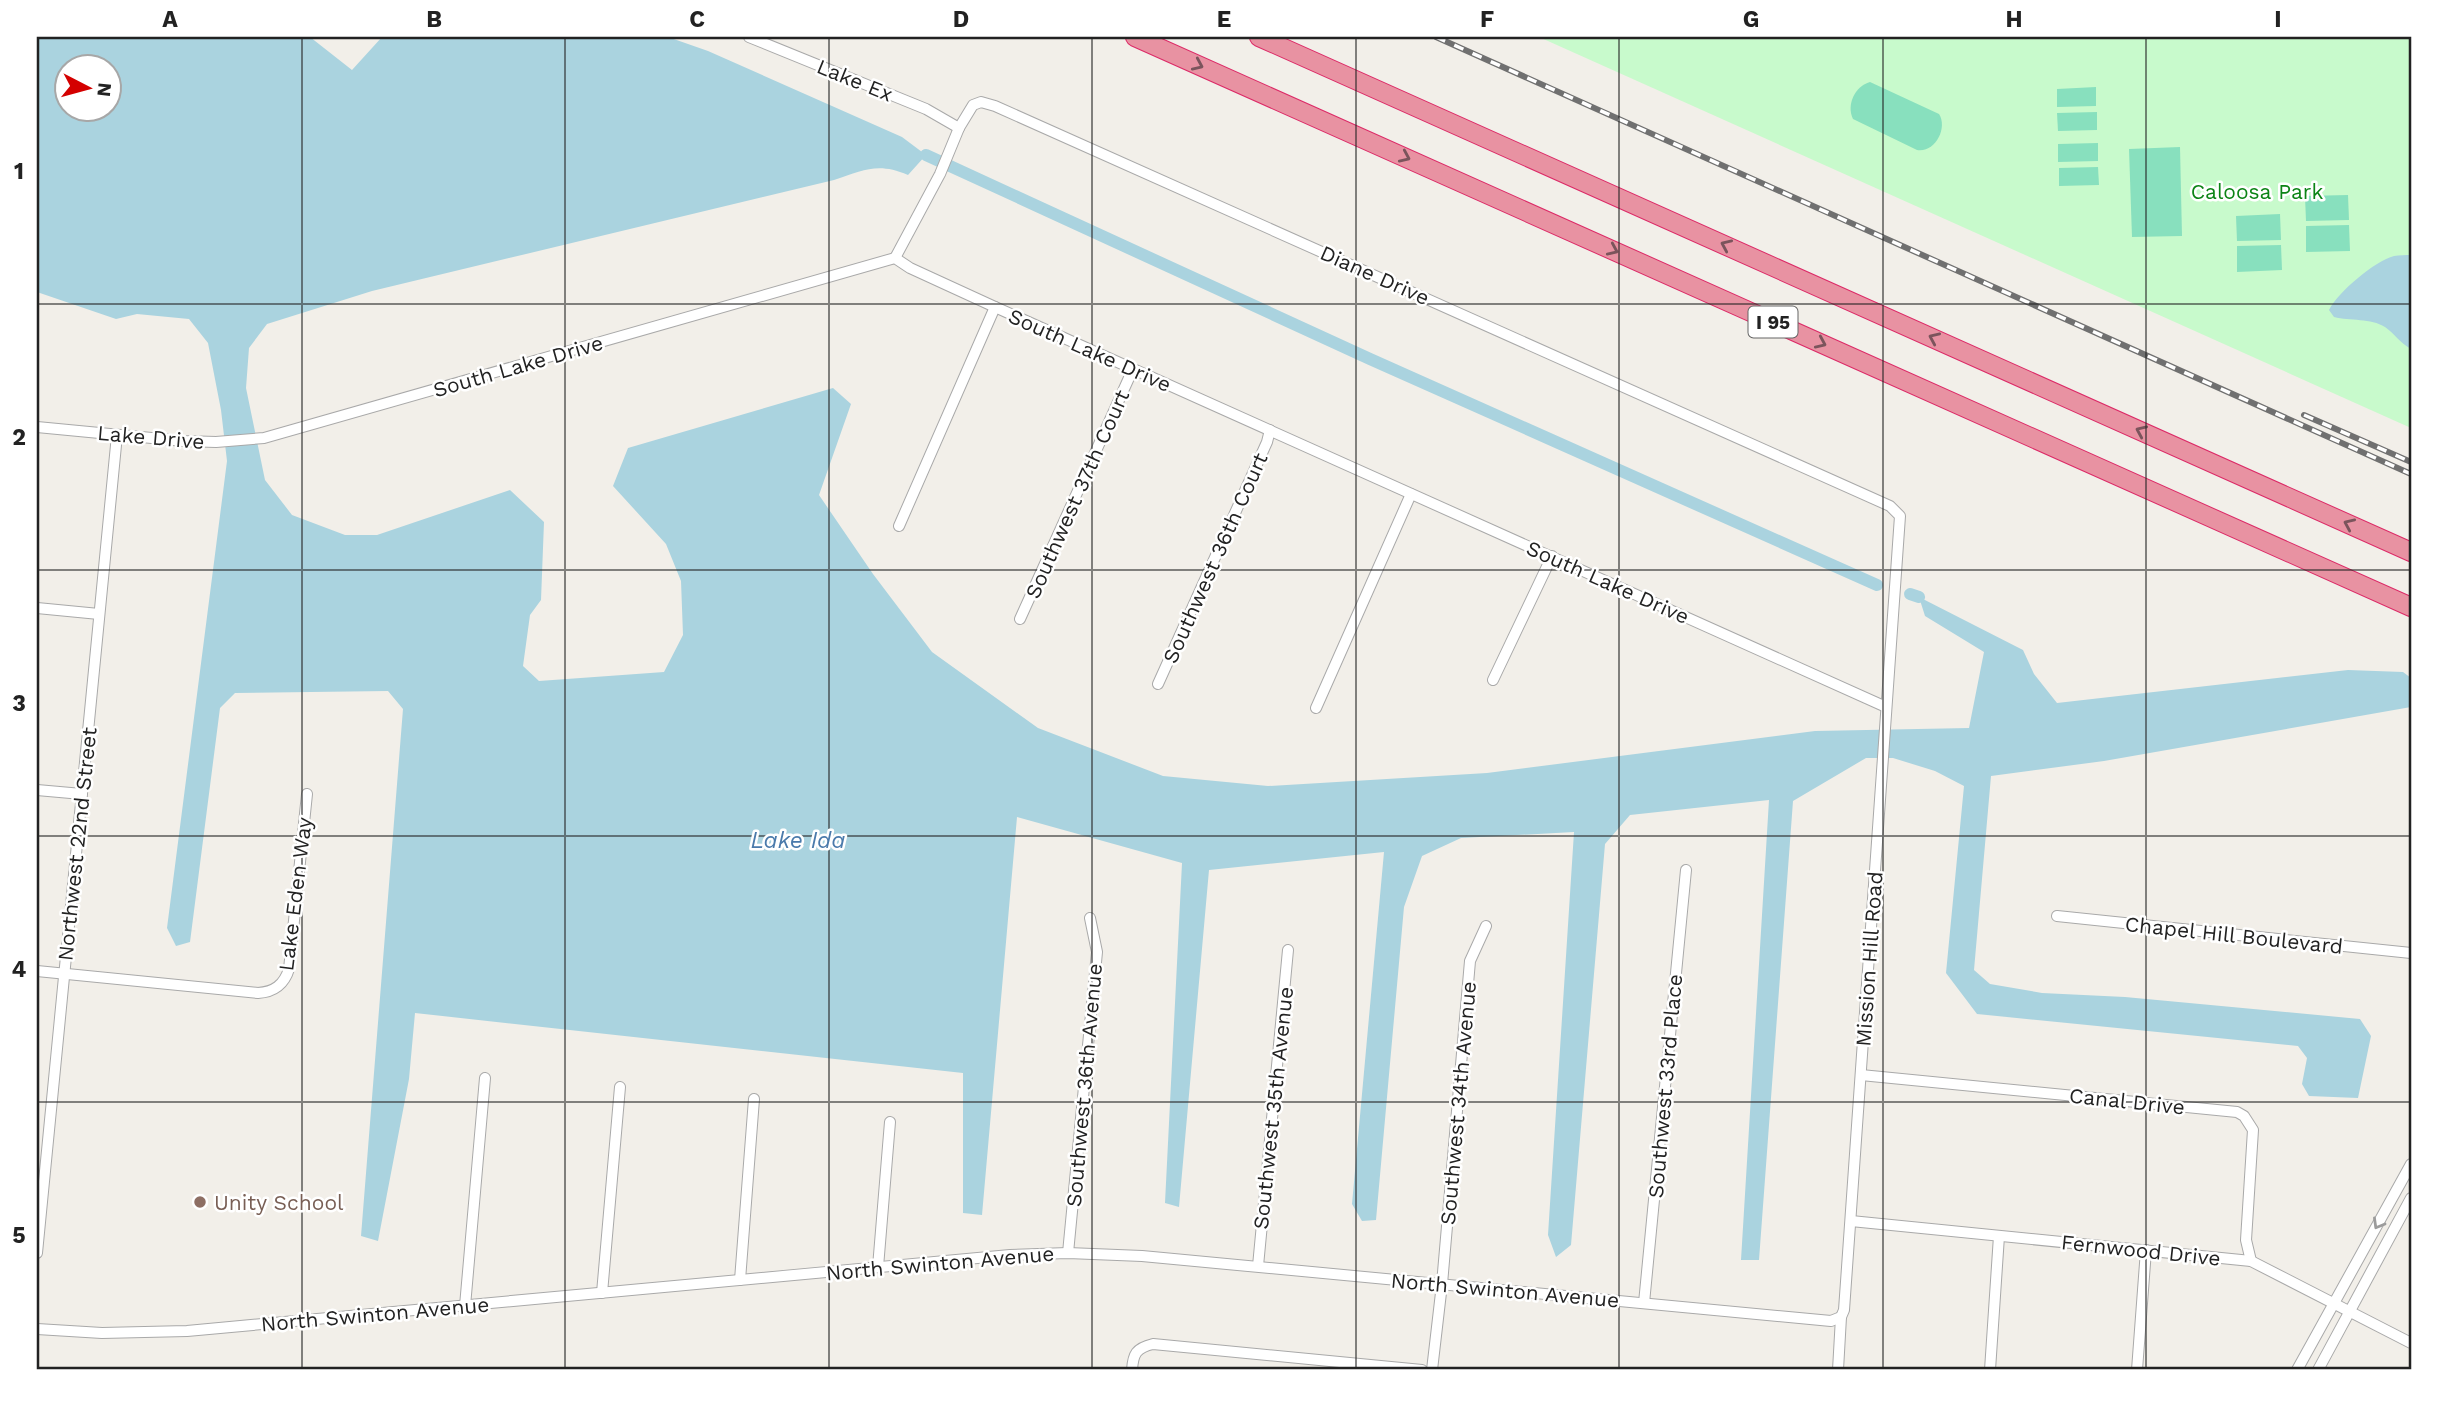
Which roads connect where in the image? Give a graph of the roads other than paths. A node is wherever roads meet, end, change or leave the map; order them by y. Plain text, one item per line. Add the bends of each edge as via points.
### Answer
1 (750, 37) edge
2 (1135, 37) edge
3 (1259, 37) edge
4 (959, 128) junction
5 (895, 258) junction
6 (995, 307) junction
7 (1133, 369) junction
8 (37, 427) edge
9 (1269, 430) junction
10 (117, 435) junction
11 (264, 438) joint
12 (1411, 494) junction
13 (899, 526) dead end
14 (1898, 548) joint
15 (2411, 552) edge
16 (1552, 556) junction
17 (2411, 607) edge
18 (37, 608) edge
19 (99, 614) junction
20 (1020, 619) dead end
21 (1493, 680) dead end
22 (1158, 684) dead end
23 (1886, 707) junction
24 (1316, 708) dead end
25 (37, 790) edge
26 (82, 794) junction
27 (307, 794) dead end
28 (1686, 870) dead end
29 (2057, 916) dead end
30 (1090, 918) dead end
31 (1486, 926) dead end
32 (1288, 950) dead end
33 (2411, 953) edge
34 (37, 971) edge
35 (64, 974) junction
36 (1861, 1075) junction
37 (485, 1078) dead end
38 (620, 1087) dead end
39 (754, 1099) dead end
40 (890, 1122) dead end
41 (42, 1153) edge
42 (2410, 1172) edge
43 (2411, 1198) edge
44 (1851, 1222) junction
45 (2000, 1236) junction
46 (2146, 1250) junction
47 (37, 1253) edge
48 (1068, 1253) junction
49 (2251, 1261) junction
50 (1258, 1266) junction
51 (878, 1267) junction
52 (740, 1280) junction
53 (1442, 1284) junction
54 (602, 1293) junction
55 (2333, 1302) junction
56 (1644, 1303) junction
57 (465, 1306) junction
58 (2348, 1310) junction
59 (1841, 1317) junction
60 (37, 1329) edge
61 (2411, 1343) edge
62 (1132, 1370) edge
63 (1422, 1370) edge
64 (1432, 1370) edge
65 (1838, 1370) edge
66 (1990, 1370) edge
67 (2137, 1370) edge
68 (2297, 1370) edge
69 (2318, 1370) edge

1 - 4 street, Lake Ex via 926,109
2 -> 17 highway, I 95
15 -> 3 highway, I 95
4 - 5 street, Diane Drive
4 - 14 street, Diane Drive via 973,105 995,106 1890,506 1899,516
5 - 6 street, South Lake Drive
5 - 11 street, South Lake Drive
6 - 7 street, South Lake Drive
6 - 13 street
7 - 9 street, South Lake Drive
7 - 20 street, Southwest 37th Court
8 - 10 street, Lake Drive
9 - 12 street, South Lake Drive
9 - 22 street, Southwest 36th Court
10 - 11 street, Lake Drive via 216,442
10 - 19 street, Northwest 22nd Street
12 - 16 street, South Lake Drive
12 - 24 street
14 - 23 street, Mission Hill Road
16 - 21 street
16 - 23 street, South Lake Drive
18 - 19 street
19 - 26 street, Northwest 22nd Street
23 - 36 street, Mission Hill Road
25 - 26 street
26 - 35 street, Northwest 22nd Street
27 - 35 street, Lake Eden Way via 289,969 275,989 258,993
28 - 56 street, Southwest 33rd Place
29 - 33 street, Chapel Hill Boulevard
30 - 48 street, Southwest 36th Avenue via 1097,952
31 - 53 street, Southwest 34th Avenue via 1470,961
32 - 50 street, Southwest 35th Avenue
34 - 35 street
35 - 41 street, Northwest 22nd Street
36 - 44 street, Mission Hill Road
36 - 49 street, Canal Drive via 2237,1112 2253,1130 2246,1240
37 - 57 street
38 - 54 street
39 - 52 street
40 - 51 street
41 - 47 street, Northwest 22nd Street
42 -> 55 street
43 - 58 street
44 - 45 street, Fernwood Drive
44 - 59 street, Mission Hill Road
45 - 46 street, Fernwood Drive
45 - 66 street
46 - 49 street, Fernwood Drive
46 - 67 street
48 - 50 street, North Swinton Avenue
48 - 51 street, North Swinton Avenue
49 - 55 street, Fernwood Drive
50 - 53 street, North Swinton Avenue
51 - 52 street, North Swinton Avenue
52 - 54 street, North Swinton Avenue
53 - 56 street, North Swinton Avenue
53 - 64 street, Southwest 34th Avenue
54 - 57 street, North Swinton Avenue
55 - 58 street, Fernwood Drive
55 - 68 street
56 - 59 street, North Swinton Avenue via 1831,1321
57 - 60 street, North Swinton Avenue via 187,1331
58 - 61 street, Fernwood Drive
58 - 69 street
59 - 65 street, Mission Hill Road
62 - 63 street via 1133,1354 1153,1344

